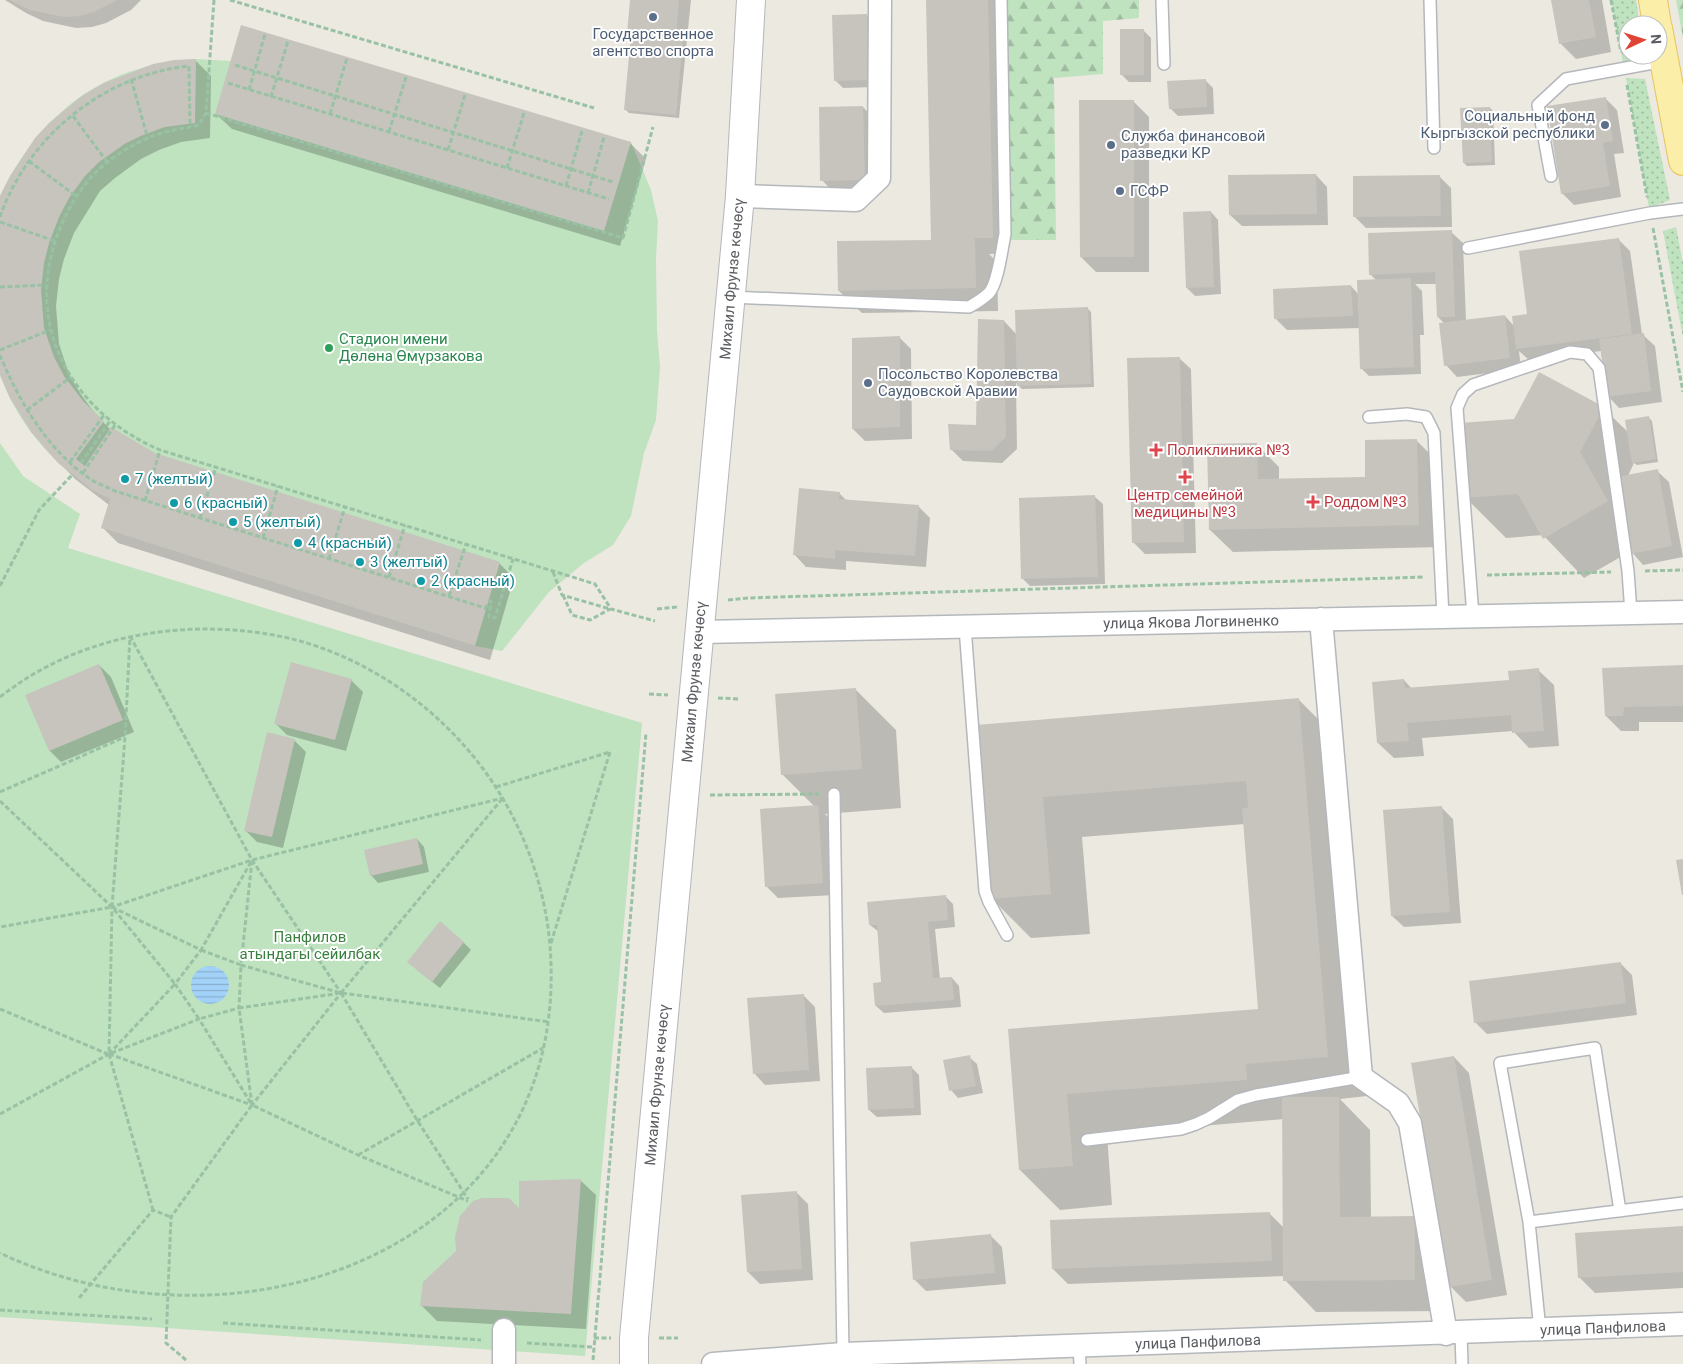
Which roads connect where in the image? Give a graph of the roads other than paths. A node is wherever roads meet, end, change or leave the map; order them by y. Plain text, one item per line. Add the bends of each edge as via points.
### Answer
1 (752, 0) edge
2 (880, 0) edge
3 (1000, 0) edge
4 (1162, 0) edge
5 (1430, 0) edge
6 (1653, 0) edge
7 (1656, 15) edge
8 (1164, 64) dead end
9 (1642, 65) edge
10 (1665, 65) edge
11 (1434, 148) dead end
12 (1683, 161) edge
13 (1551, 176) dead end
14 (740, 196) junction
15 (1683, 209) edge
16 (1468, 248) dead end
17 (730, 297) junction
18 (1369, 417) dead end
19 (1631, 612) junction
20 (1683, 612) edge
21 (1473, 616) junction
22 (1444, 617) junction
23 (1321, 619) junction
24 (965, 627) junction
25 (699, 632) junction
26 (834, 794) road end
27 (1007, 935) dead end
28 (1362, 1077) junction
29 (1087, 1140) dead end
30 (1683, 1203) edge
31 (1620, 1211) junction
32 (1529, 1222) junction
33 (1683, 1324) edge
34 (1540, 1330) junction
35 (1453, 1334) junction
36 (504, 1336) road end
37 (843, 1354) junction
38 (1080, 1355) edge
39 (504, 1364) edge
40 (634, 1364) edge
41 (713, 1364) edge
42 (1462, 1364) edge

1 - 14 main road, Михаил Фрунзе көчөсү
2 - 14 street via 879,178 856,200
3 - 17 lane via 1005,234 1000,266 991,291 969,307
4 - 8 lane
5 - 11 lane
6 - 7 main road
9 - 13 lane via 1566,79 1538,105
10 - 12 main road
14 - 17 main road, Михаил Фрунзе көчөсү
15 - 16 lane
17 - 25 main road, Михаил Фрунзе көчөсү
18 - 22 lane via 1407,414 1426,417 1434,434
19 - 20 street, улица Якова Логвиненко
19 - 21 street, улица Якова Логвиненко
19 - 21 lane via 1599,368 1587,354 1570,352 1474,385 1463,394 1457,408
21 - 22 street, улица Якова Логвиненко
22 - 23 street, улица Якова Логвиненко
23 - 24 street, улица Якова Логвиненко
23 - 28 street
24 - 25 street, улица Якова Логвиненко
24 - 27 lane via 985,891
25 - 40 main road, Михаил Фрунзе көчөсү
26 - 37 lane
28 - 29 lane via 1238,1100 1209,1118 1181,1129
28 - 35 street via 1398,1103 1410,1122
30 - 31 lane
31 - 32 lane
31 - 32 lane via 1595,1048 1500,1063
32 - 34 lane
33 - 34 street, улица Панфилова
34 - 35 street, улица Панфилова
35 - 38 street, улица Панфилова
35 - 42 lane
36 - 39 street
37 - 38 street, улица Панфилова
37 - 41 street, улица Панфилова

